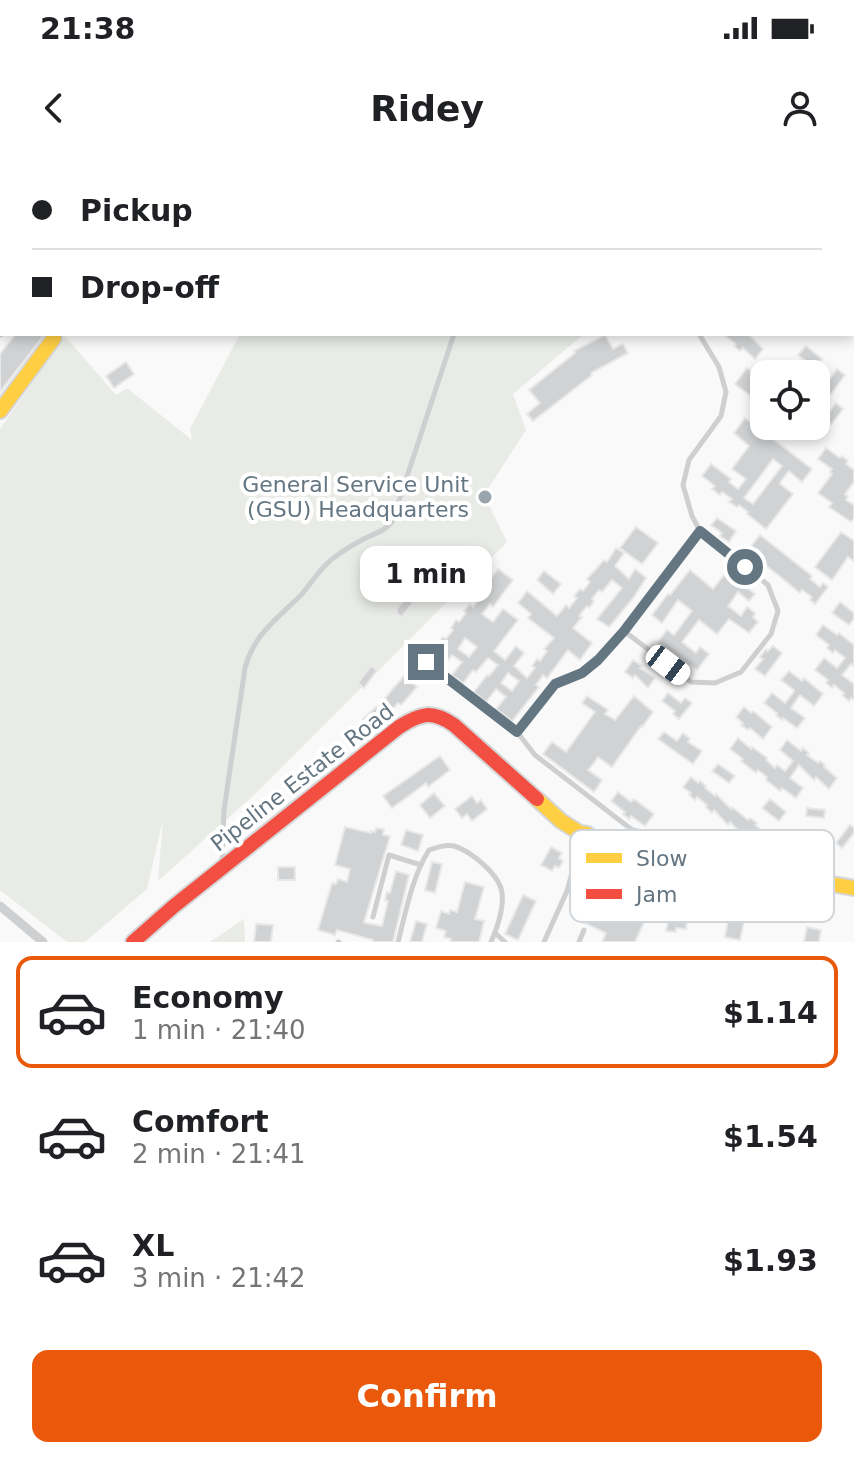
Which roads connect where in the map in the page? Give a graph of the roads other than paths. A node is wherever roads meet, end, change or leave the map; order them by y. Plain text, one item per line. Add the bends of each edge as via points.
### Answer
1 (453, 336) edge
2 (700, 336) edge
3 (54, 338) dead end
4 (1, 407) edge
5 (700, 531) junction
6 (624, 631) junction
7 (426, 662) dead end
8 (517, 732) junction
9 (576, 830) edge
10 (633, 830) edge
11 (421, 865) junction
12 (221, 869) junction
13 (570, 880) edge
14 (834, 884) edge
15 (854, 888) edge
16 (570, 889) edge
17 (567, 891) junction
18 (0, 906) edge
19 (373, 917) dead end
20 (584, 930) dead end
21 (495, 933) junction
22 (43, 942) edge
23 (133, 942) edge
24 (398, 942) edge
25 (491, 942) edge
26 (505, 942) edge
27 (544, 942) edge
28 (579, 942) edge

1 - 12 lane via 392,522 325,565 249,653 224,810
2 - 5 lane via 719,367 726,392 721,416 689,460 683,485
3 - 4 street
5 - 6 lane
5 - 6 lane via 768,585 778,611 771,634 741,672 715,683 691,682
6 - 8 lane via 590,667 555,684
7 - 8 lane
8 - 10 lane via 535,755
9 - 12 street, Pipeline Estate Road via 449,721 422,714
11 - 19 lane via 389,855
11 - 21 lane via 429,850 450,846 492,873 502,893
11 - 24 lane
12 - 23 street, Pipeline Estate Road
13 - 17 lane
14 - 15 street
16 - 17 lane
17 - 27 lane
18 - 22 street
20 - 28 lane
21 - 25 lane
21 - 26 lane

